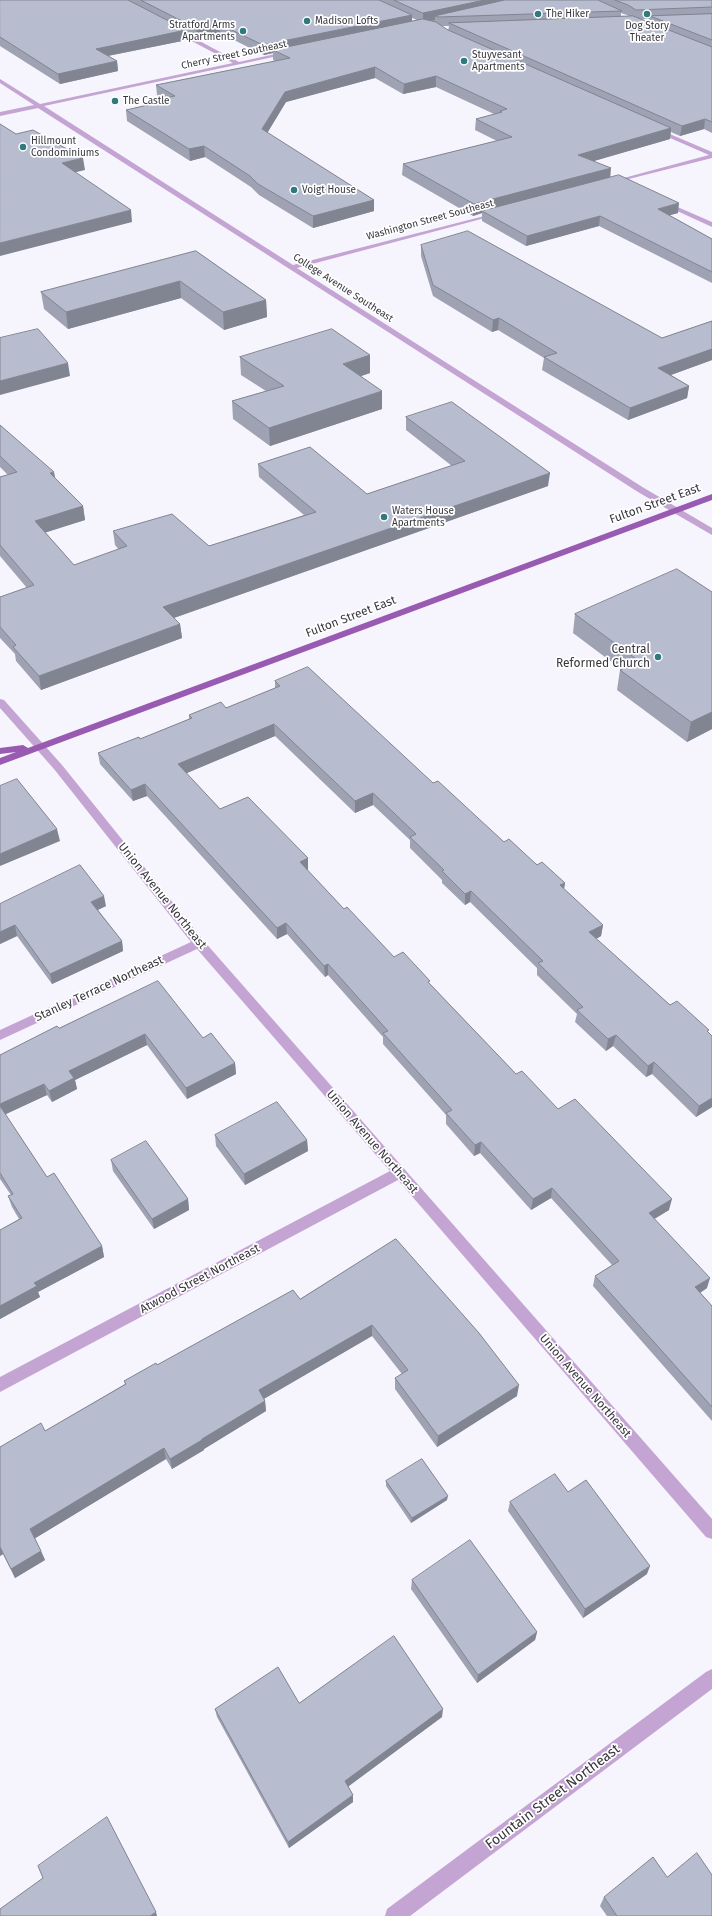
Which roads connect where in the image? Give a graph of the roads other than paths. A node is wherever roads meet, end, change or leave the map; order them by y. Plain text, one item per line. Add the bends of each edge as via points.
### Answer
1 (165, 25) edge
2 (294, 52) edge
3 (239, 64) junction
4 (0, 81) edge
5 (37, 105) junction
6 (0, 114) edge
7 (649, 127) edge
8 (712, 155) edge
9 (620, 181) junction
10 (605, 185) edge
11 (630, 186) edge
12 (656, 198) edge
13 (506, 211) edge
14 (712, 225) edge
15 (292, 267) junction
16 (712, 497) edge
17 (676, 510) junction
18 (712, 532) edge
19 (0, 702) edge
20 (40, 747) junction
21 (0, 751) edge
22 (0, 762) edge
23 (199, 943) junction
24 (0, 1035) edge
25 (399, 1173) junction
26 (0, 1385) edge
27 (712, 1531) edge
28 (712, 1678) edge
29 (394, 1916) edge

1 - 3 street
2 - 3 street, Cherry Street Southeast
3 - 5 street, Cherry Street Southeast
4 - 5 street, College Avenue Southeast
5 - 6 street, Cherry Street Southeast
5 - 15 street, College Avenue Southeast
7 - 8 street
8 - 9 street
9 - 10 street
9 - 11 street
12 - 14 street
13 - 15 street, Washington Street Southeast
15 - 17 street, College Avenue Southeast
16 - 17 main road, Fulton Street East
17 - 18 street, College Avenue Southeast
17 - 20 main road, Fulton Street East
19 - 20 street, Union Avenue Northeast
20 - 21 main road
20 - 22 main road, Fulton Street East
20 - 23 street, Union Avenue Northeast
23 - 24 street, Stanley Terrace Northeast
23 - 25 street, Union Avenue Northeast
25 - 26 street, Atwood Street Northeast
25 - 27 street, Union Avenue Northeast
28 - 29 street, Fountain Street Northeast

